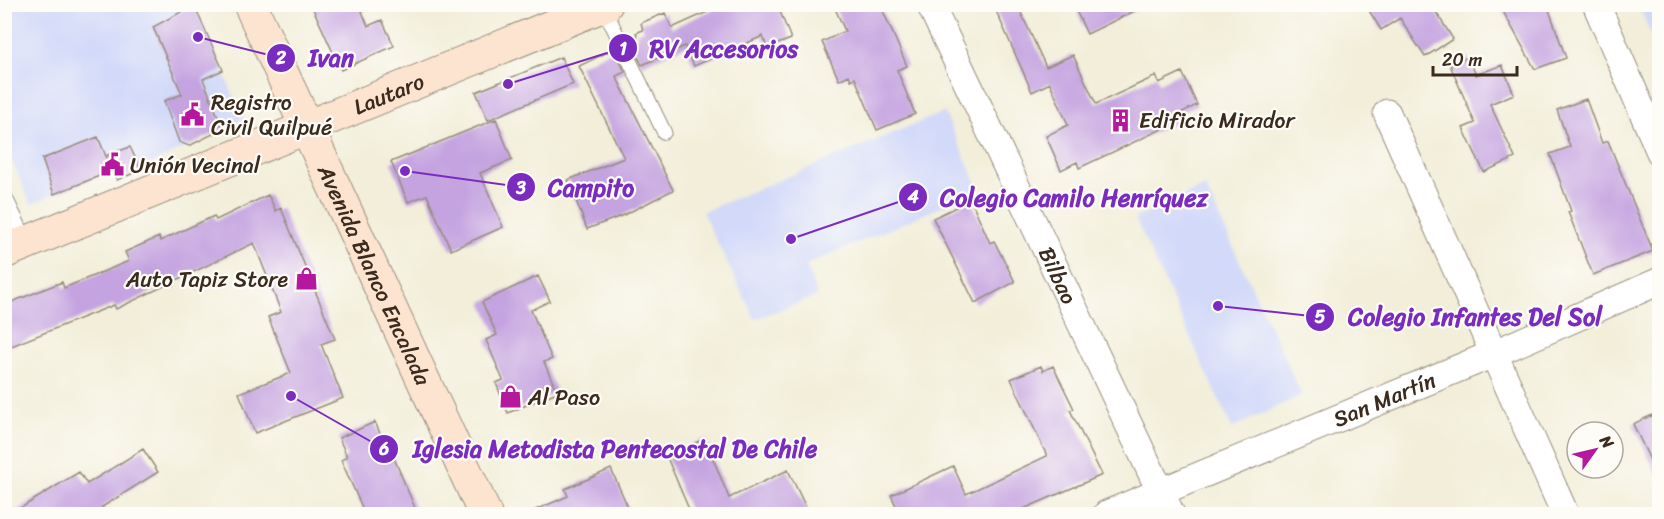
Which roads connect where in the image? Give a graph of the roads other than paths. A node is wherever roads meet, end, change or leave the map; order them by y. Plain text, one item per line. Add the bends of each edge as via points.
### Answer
1 (250, 4) edge
2 (930, 4) edge
3 (1596, 4) edge
4 (604, 5) edge
5 (1387, 113) dead end
6 (307, 129) junction
7 (664, 132) dead end
8 (1659, 152) edge
9 (4, 195) edge
10 (16, 247) edge
11 (1659, 281) edge
12 (1493, 354) junction
13 (1166, 503) edge
14 (485, 514) edge
15 (1107, 514) edge
16 (1565, 514) edge

1 - 6 main road, Avenida Blanco Encalada
2 - 13 street, Bilbao
3 - 8 street
4 - 6 main road, Lautaro
4 - 7 lane
5 - 12 street
6 - 10 main road, Lautaro
6 - 14 main road, Avenida Blanco Encalada
9 - 10 lane
11 - 12 street, San Martín
12 - 13 street, San Martín
12 - 16 street
13 - 15 street, San Martín

